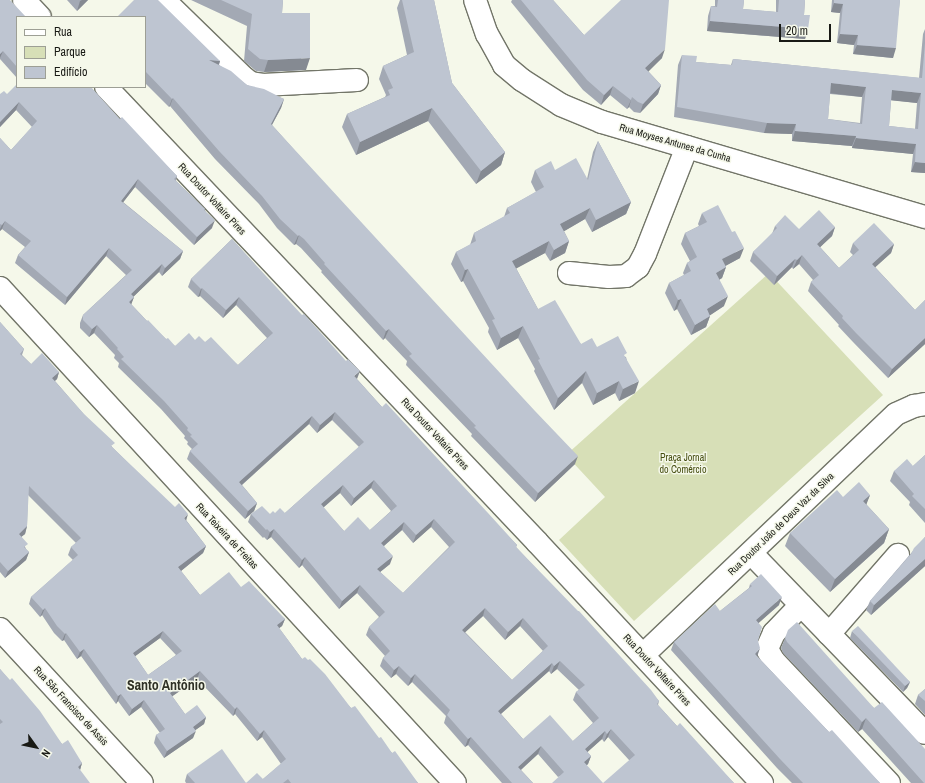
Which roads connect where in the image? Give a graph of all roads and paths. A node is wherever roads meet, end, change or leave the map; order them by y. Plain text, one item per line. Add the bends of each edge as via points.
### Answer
1 (24, 0) edge
2 (164, 0) edge
3 (475, 0) edge
4 (39, 16) edge
5 (357, 80) dead end
6 (107, 88) edge
7 (687, 147) junction
8 (925, 217) edge
9 (569, 274) dead end
10 (0, 288) edge
11 (925, 404) edge
12 (751, 553) junction
13 (898, 555) dead end
14 (801, 605) junction
15 (0, 629) edge
16 (829, 634) junction
17 (643, 655) junction
18 (925, 733) edge
19 (142, 783) edge
20 (455, 783) edge
21 (762, 783) edge
22 (889, 783) edge

1 - 4 street
2 - 5 street via 251,82 263,86
3 - 7 street, Rua Moyses Antunes da Cunha via 487,34 504,65 522,80 568,108 602,122
6 - 17 street, Rua Doutor Voltaire Pires
7 - 8 street, Rua Moyses Antunes da Cunha
7 - 9 street via 638,267 626,276
10 - 20 street, Rua Teixeira de Freitas
11 - 12 street, Rua Doutor João de Deus Vaz da Silva via 896,414
12 - 14 street
12 - 17 street, Rua Doutor João de Deus Vaz da Silva
13 - 16 street
14 - 16 street
14 - 22 street via 774,634 767,649 773,660
15 - 19 street, Rua São Francisco de Assis
16 - 18 street
17 - 21 street, Rua Doutor Voltaire Pires

